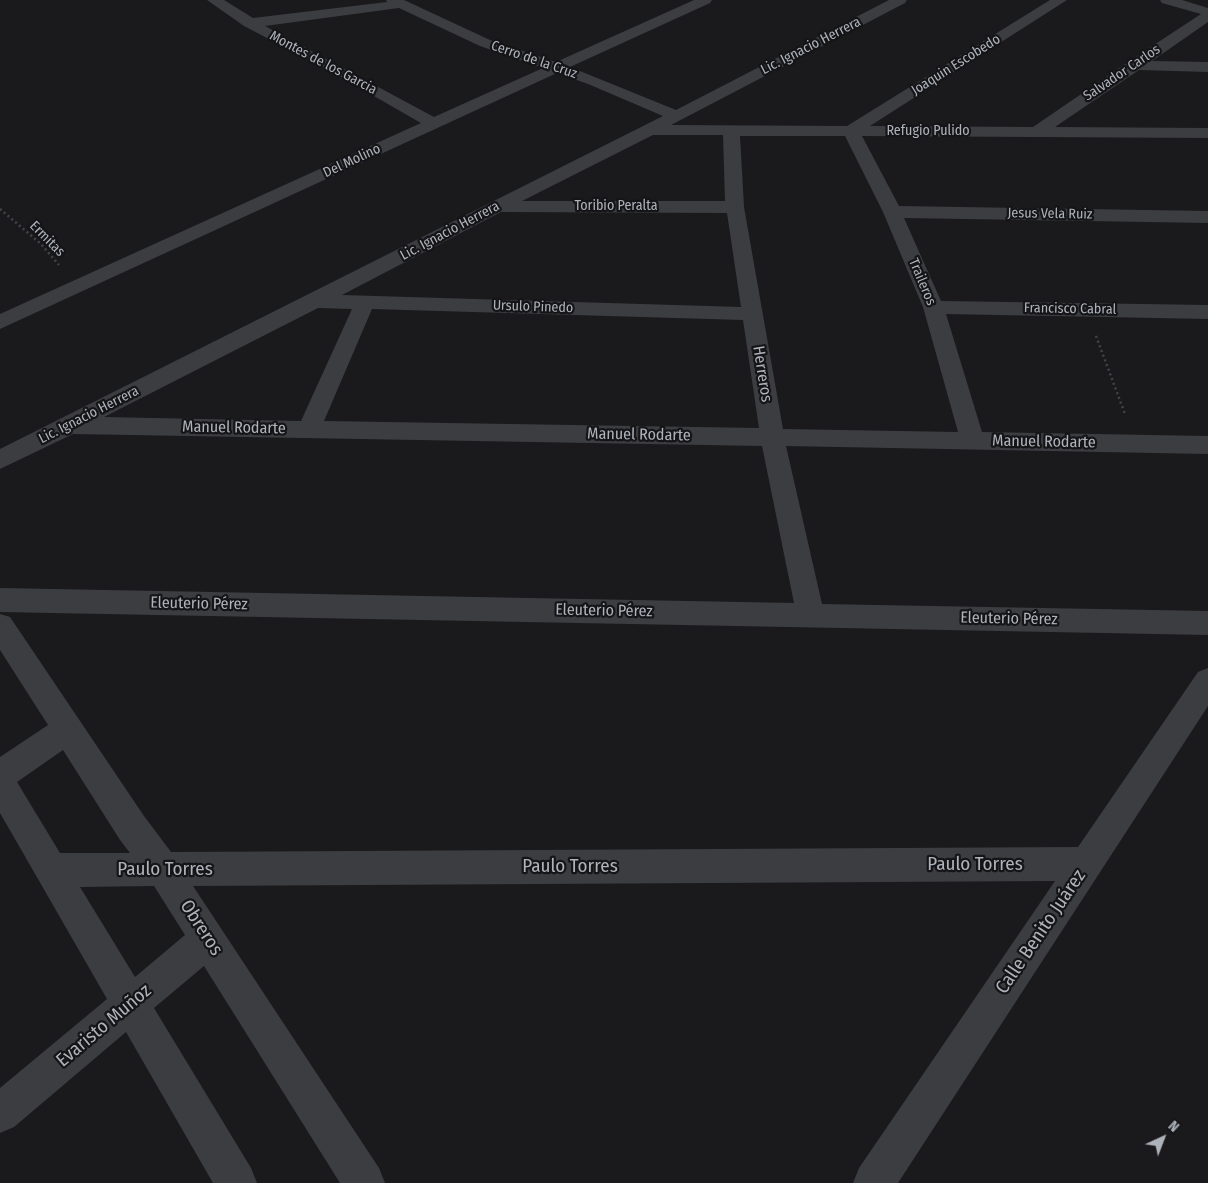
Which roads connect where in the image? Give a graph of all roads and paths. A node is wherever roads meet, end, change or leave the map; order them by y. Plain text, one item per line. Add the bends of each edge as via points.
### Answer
1 (214, 0) edge
2 (704, 0) edge
3 (900, 0) edge
4 (1060, 0) edge
5 (1167, 0) edge
6 (397, 2) edge
7 (1208, 14) edge
8 (249, 23) junction
9 (1133, 65) junction
10 (1208, 67) edge
11 (556, 68) junction
12 (677, 116) junction
13 (434, 124) junction
14 (649, 130) junction
15 (731, 131) junction
16 (852, 131) junction
17 (1037, 132) junction
18 (1206, 136) edge
19 (497, 206) junction
20 (735, 207) junction
21 (0, 209) edge
22 (892, 212) junction
23 (1208, 217) edge
24 (76, 287) junction
25 (314, 301) junction
26 (365, 302) junction
27 (933, 307) junction
28 (1086, 309) junction
29 (1208, 312) edge
30 (752, 314) junction
31 (0, 322) edge
32 (69, 425) junction
33 (309, 429) junction
34 (772, 437) junction
35 (973, 441) junction
36 (1136, 444) junction
37 (1208, 445) edge
38 (0, 460) edge
39 (0, 600) edge
40 (810, 614) junction
41 (1208, 623) edge
42 (0, 626) edge
43 (1208, 681) edge
44 (67, 730) junction
45 (0, 775) edge
46 (0, 783) edge
47 (1086, 864) junction
48 (53, 870) junction
49 (163, 870) junction
50 (208, 939) junction
51 (130, 1004) junction
52 (0, 1113) edge
53 (236, 1183) edge
54 (364, 1183) edge
55 (874, 1183) edge

1 - 8 street, Montes de los Garcia
2 - 11 street, Del Molino
3 - 12 street, Lic. Ignacio Herrera
4 - 16 street, Joaquin Escobedo
5 - 7 street
6 - 8 street via 324,15
6 - 11 street, Cerro de la Cruz via 485,43
7 - 9 street, Salvador Carlos
8 - 13 street, Montes de los Garcia
9 - 10 street
9 - 17 street, Salvador Carlos
11 - 12 street, Cerro de la Cruz
11 - 13 street, Del Molino
12 - 14 street, Lic. Ignacio Herrera
13 - 24 street, Del Molino
14 - 15 street, Refugio Pulido
14 - 19 street, Lic. Ignacio Herrera
15 - 16 street, Refugio Pulido
15 - 20 street, Herreros
16 - 17 street, Refugio Pulido
16 - 22 street, Traileros
17 - 18 street, Refugio Pulido
19 - 20 street, Toribio Peralta
19 - 25 street, Lic. Ignacio Herrera
20 - 30 street, Herreros
21 - 24 path, Ermitas via 41,244
22 - 23 street, Jesus Vela Ruiz
22 - 27 street, Traileros
24 - 31 street, Del Molino
25 - 26 street, Ursulo Pinedo
25 - 32 street, Lic. Ignacio Herrera
26 - 30 street, Ursulo Pinedo
26 - 33 street
27 - 28 street, Francisco Cabral
27 - 35 street, Traileros
28 - 29 street, Francisco Cabral
28 - 36 path
30 - 34 street, Herreros
32 - 33 street, Manuel Rodarte
32 - 38 street, Lic. Ignacio Herrera
33 - 34 street, Manuel Rodarte
34 - 35 street, Manuel Rodarte
34 - 40 street, Herreros
35 - 36 street, Manuel Rodarte
36 - 37 street, Manuel Rodarte
39 - 40 street, Eleuterio Pérez
40 - 41 street, Eleuterio Pérez
42 - 44 street, Obreros
43 - 47 street, Calle Benito Juárez
44 - 45 street
44 - 49 street, Obreros
46 - 48 street
47 - 49 street, Paulo Torres
47 - 55 street, Calle Benito Juárez
48 - 49 street, Paulo Torres
48 - 51 street
49 - 50 street, Obreros
50 - 51 street, Evaristo Muñoz
50 - 54 street, Obreros
51 - 52 street, Evaristo Muñoz
51 - 53 street

